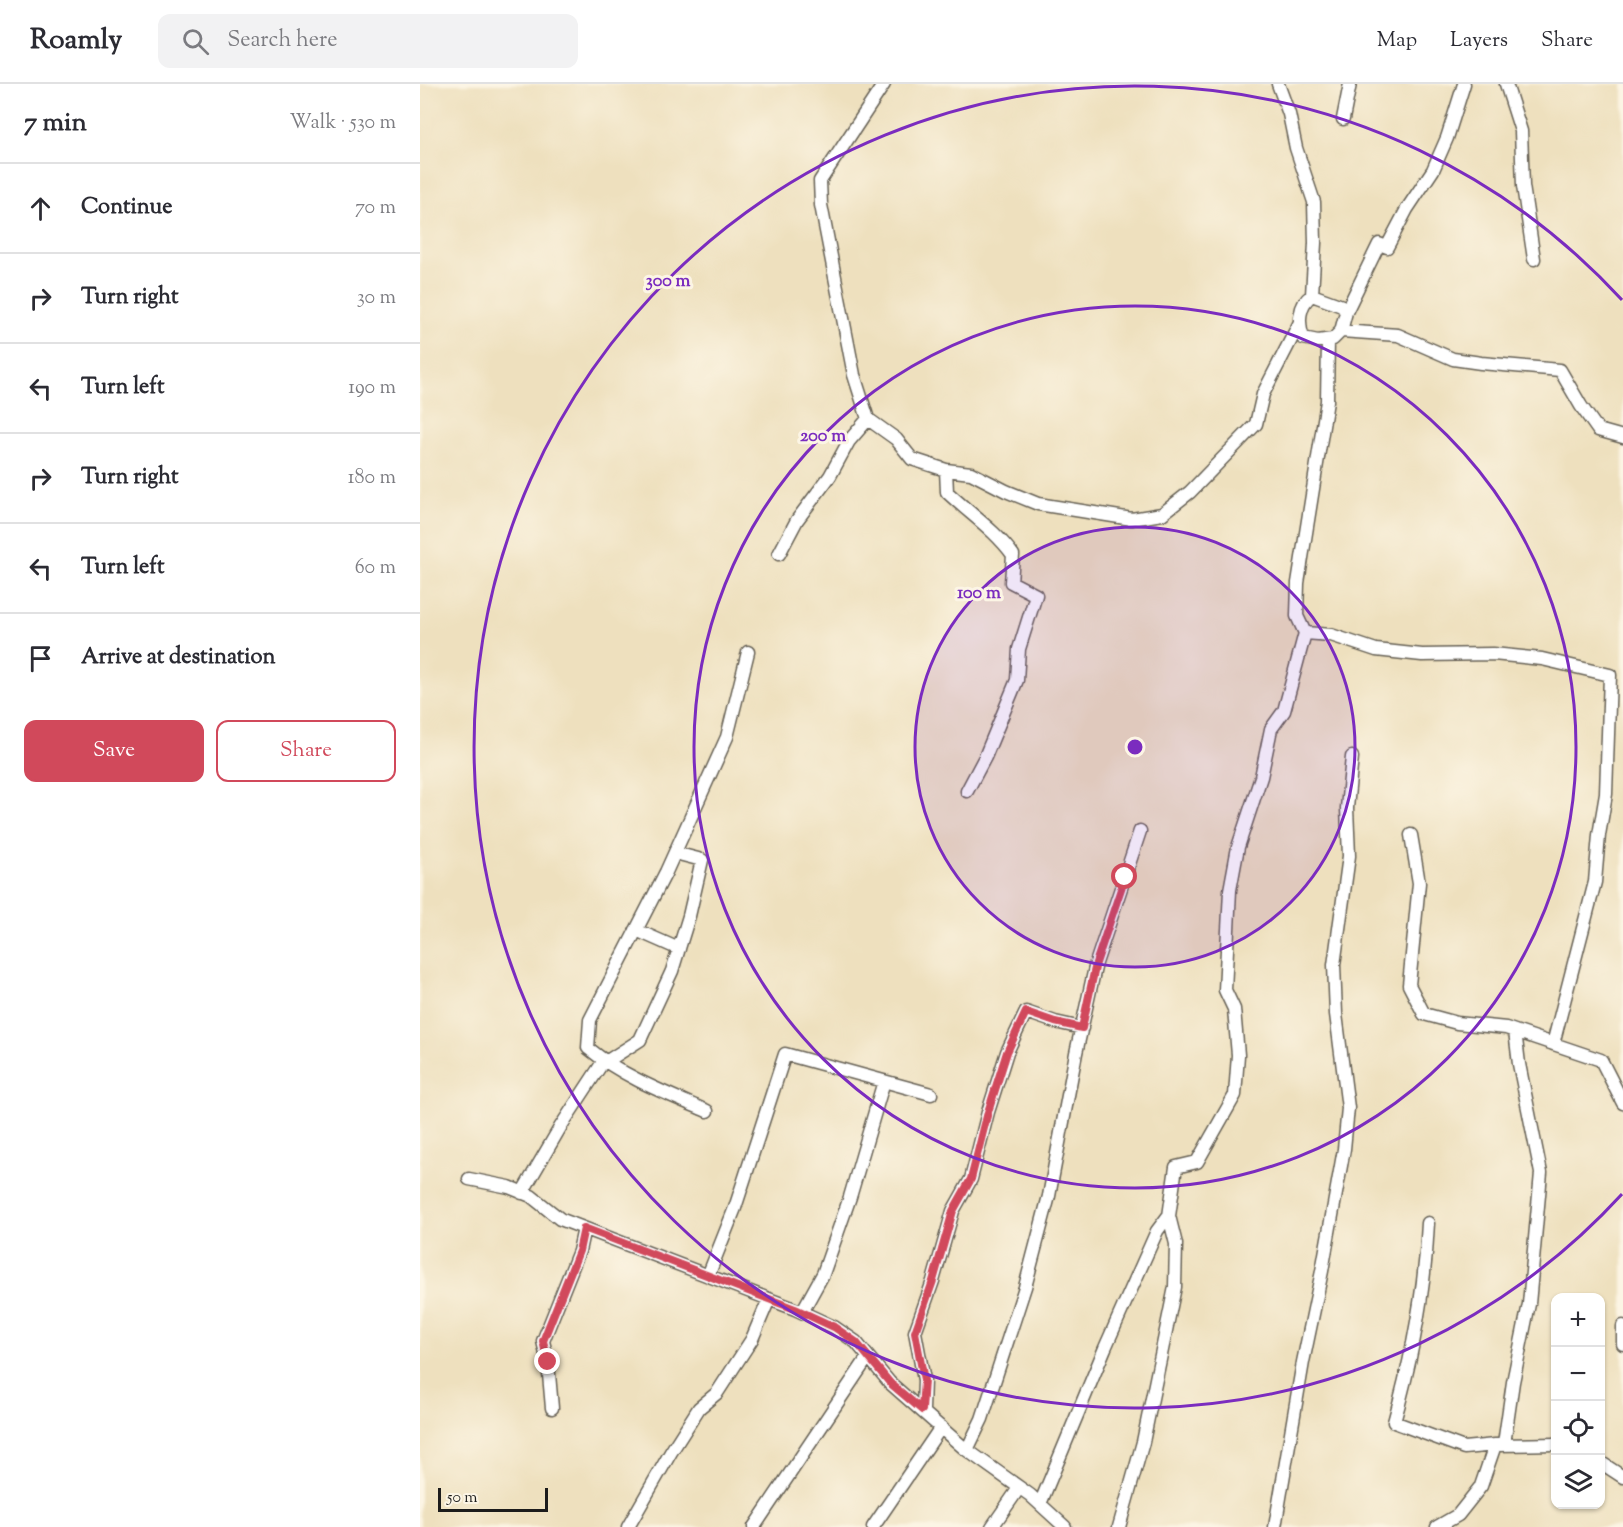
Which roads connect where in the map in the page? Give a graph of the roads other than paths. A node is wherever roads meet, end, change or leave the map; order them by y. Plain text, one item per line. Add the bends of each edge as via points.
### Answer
1 (884, 84) edge
2 (1278, 84) edge
3 (1350, 84) edge
4 (1464, 84) edge
5 (1506, 84) edge
6 (1343, 119) dead end
7 (1534, 259) dead end
8 (1312, 295) junction
9 (1346, 312) junction
10 (1299, 324) junction
11 (1341, 331) junction
12 (1328, 340) junction
13 (868, 419) junction
14 (1623, 437) edge
15 (946, 470) junction
16 (779, 554) dead end
17 (1305, 633) junction
18 (748, 652) dead end
19 (1352, 757) dead end
20 (966, 790) dead end
21 (1140, 831) dead end
22 (1411, 835) dead end
23 (675, 853) junction
24 (636, 930) junction
25 (679, 949) junction
26 (1082, 1028) junction
27 (1515, 1031) junction
28 (1553, 1044) junction
29 (605, 1062) junction
30 (884, 1081) junction
31 (931, 1094) dead end
32 (1623, 1103) edge
33 (707, 1111) dead end
34 (469, 1179) dead end
35 (522, 1192) junction
36 (1169, 1215) junction
37 (1428, 1222) dead end
38 (584, 1228) junction
39 (708, 1276) junction
40 (769, 1299) junction
41 (802, 1312) junction
42 (1623, 1326) edge
43 (1623, 1344) edge
44 (868, 1357) junction
45 (552, 1408) dead end
46 (922, 1410) junction
47 (941, 1427) junction
48 (1499, 1444) junction
49 (1551, 1444) edge
50 (967, 1450) junction
51 (1605, 1465) edge
52 (1623, 1475) edge
53 (1019, 1488) junction
54 (1040, 1504) junction
55 (628, 1527) edge
56 (754, 1527) edge
57 (873, 1527) edge
58 (992, 1527) edge
59 (1065, 1527) edge
60 (1119, 1527) edge
61 (1275, 1527) edge
62 (1437, 1527) edge

1 - 13 street via 820,182 821,205 854,375
2 - 8 street via 1314,202
3 - 6 street
4 - 9 street via 1433,170 1387,247 1379,244
5 - 7 street via 1521,131 1522,186
8 - 9 street via 1342,306
8 - 10 street via 1305,301
9 - 11 street
10 - 12 street via 1303,338
10 - 15 street via 1263,394 1256,424 1190,492 1162,514 1132,519 1038,504 971,473
11 - 12 street
11 - 14 street via 1398,335 1452,359 1560,369 1598,430
12 - 17 street via 1327,400 1298,583 1297,616
13 - 15 street via 896,439 912,459
13 - 16 street via 849,441
15 - 20 street via 947,492 1001,537 1013,555 1011,582 1036,595 1020,649 1017,680 985,757
17 - 28 street via 1331,635 1376,650 1542,659 1610,675 1606,794 1595,882
17 - 36 street via 1284,711 1271,729 1230,890 1225,990 1234,1009 1238,1055 1235,1095 1197,1162 1176,1167
18 - 23 street via 727,737
19 - 61 street via 1348,856 1334,965 1348,1108 1344,1149
21 - 26 street via 1096,963
22 - 27 street via 1419,883 1409,985 1425,1014
23 - 24 street
23 - 25 street via 702,860
24 - 25 street
24 - 29 street via 590,1020 588,1048
25 - 29 street via 640,1040
26 - 46 street via 1026,1012 1007,1052 971,1179 953,1211 915,1332 924,1380
26 - 50 street via 1050,1196 982,1419
27 - 28 street
27 - 48 street via 1541,1173 1529,1304
28 - 32 street via 1601,1060
29 - 33 street
29 - 35 street
30 - 31 street
30 - 39 street via 785,1054 735,1208
30 - 41 street via 823,1274
34 - 35 street
35 - 38 street via 560,1219
36 - 54 street via 1157,1231 1114,1327
36 - 60 street via 1176,1244 1175,1287 1143,1442
37 - 48 street via 1409,1370 1394,1422 1464,1448
38 - 39 street
38 - 45 street via 579,1251 543,1341
39 - 40 street
40 - 41 street
40 - 55 street via 752,1339 717,1393 699,1408
41 - 44 street via 856,1342
42 - 43 street
44 - 46 street via 890,1383
44 - 56 street
46 - 47 street
47 - 50 street
47 - 57 street
48 - 49 street
48 - 62 street via 1480,1486 1458,1515
50 - 53 street
51 - 52 street
53 - 54 street
53 - 58 street
54 - 59 street

